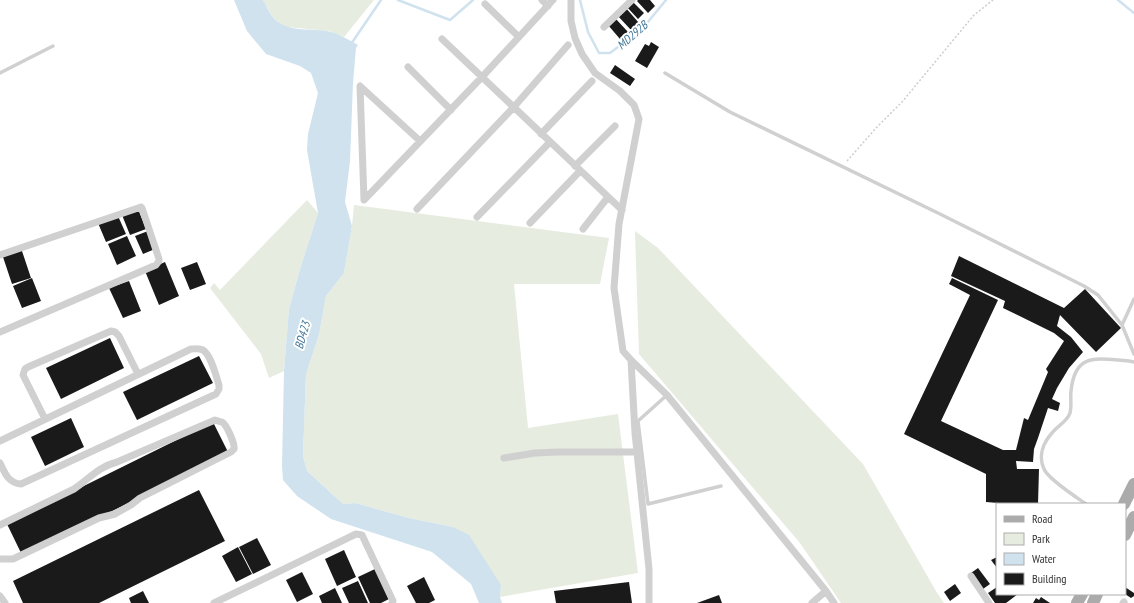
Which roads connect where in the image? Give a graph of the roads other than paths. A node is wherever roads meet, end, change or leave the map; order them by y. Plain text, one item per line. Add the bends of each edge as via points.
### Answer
1 (542, 0) edge
2 (570, 0) edge
3 (632, 0) edge
4 (551, 3) edge
5 (485, 4) dead end
6 (604, 27) dead end
7 (519, 37) junction
8 (442, 39) dead end
9 (53, 46) dead end
10 (568, 46) dead end
11 (408, 67) dead end
12 (0, 73) edge
13 (665, 73) dead end
14 (482, 77) junction
15 (592, 81) dead end
16 (513, 108) junction
17 (451, 110) junction
18 (615, 126) dead end
19 (542, 134) junction
20 (420, 141) junction
21 (550, 142) junction
22 (578, 169) junction
23 (608, 197) junction
24 (418, 209) dead end
25 (622, 210) junction
26 (477, 217) dead end
27 (530, 223) dead end
28 (583, 229) dead end
29 (0, 255) edge
30 (1134, 299) edge
31 (1122, 325) junction
32 (0, 332) edge
33 (1134, 354) edge
34 (631, 360) junction
35 (1134, 362) edge
36 (138, 374) junction
37 (667, 395) junction
38 (45, 419) junction
39 (0, 441) edge
40 (637, 452) junction
41 (504, 458) dead end
42 (0, 464) edge
43 (643, 483) junction
44 (721, 486) dead end
45 (1133, 490) edge
46 (1085, 503) edge
47 (1125, 503) edge
48 (1134, 517) edge
49 (0, 525) edge
50 (1126, 533) edge
51 (0, 559) edge
52 (971, 576) dead end
53 (826, 591) junction
54 (0, 596) edge
55 (218, 602) edge
56 (5, 603) edge
57 (392, 603) edge
58 (649, 603) edge
59 (812, 603) edge
60 (834, 603) edge
61 (989, 603) edge

1 - 4 street
2 - 25 street via 574,38 582,54 595,73 634,105 639,119
3 - 6 street
4 - 7 street
5 - 7 street
7 - 14 street
8 - 14 street
9 - 12 lane
10 - 16 street
11 - 17 street
13 - 31 lane via 730,112 1084,286 1098,295
14 - 16 street
14 - 17 street
15 - 19 street
16 - 19 street
16 - 24 street
17 - 20 street
18 - 22 street
19 - 21 street
20 - 20 street via 393,116 360,86 364,200
21 - 22 street
21 - 26 street
22 - 23 street
22 - 27 street
23 - 25 street
23 - 28 street
25 - 34 street via 614,288 624,351
29 - 32 street via 141,207 159,262
30 - 31 lane
31 - 33 lane
34 - 37 street
34 - 40 street
35 - 46 lane via 1094,358 1084,362 1073,376 1070,412 1053,431 1041,451 1044,470
36 - 38 street
36 - 38 street via 119,336 111,331 28,367 23,375
36 - 42 street via 197,348 208,355 219,389 216,394 21,484 9,480
37 - 43 lane via 638,421
37 - 53 street
38 - 39 street
40 - 41 street via 534,453
40 - 43 street
43 - 44 lane via 648,504
43 - 58 street
45 - 47 main road
48 - 50 main road
49 - 51 street via 74,489 106,465 215,420 225,425 234,444 231,452 140,498 115,514 99,518 13,559
52 - 61 street
53 - 59 street
53 - 60 street
54 - 56 street
55 - 57 street via 360,534

